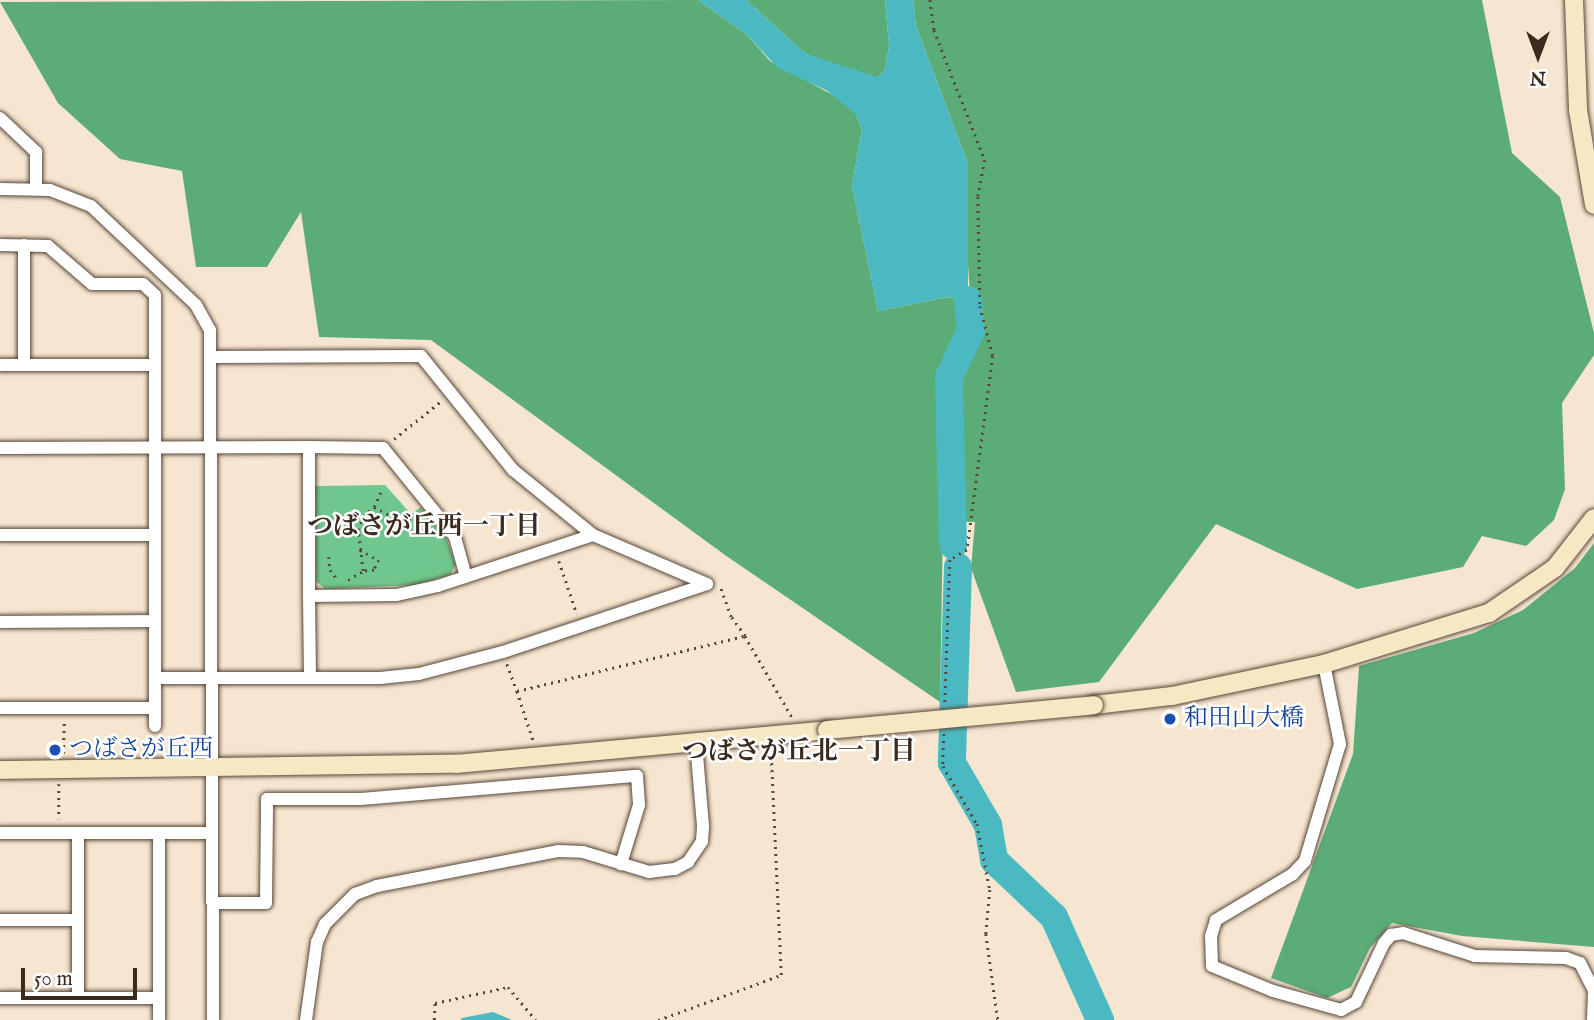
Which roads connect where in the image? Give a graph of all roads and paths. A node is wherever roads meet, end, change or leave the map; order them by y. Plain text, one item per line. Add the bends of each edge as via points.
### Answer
1 (930, 0) edge
2 (1574, 0) edge
3 (0, 118) edge
4 (36, 189) junction
5 (0, 190) edge
6 (1594, 205) edge
7 (0, 245) edge
8 (24, 245) junction
9 (213, 357) junction
10 (0, 365) edge
11 (24, 365) junction
12 (155, 365) junction
13 (451, 393) junction
14 (155, 447) junction
15 (213, 447) junction
16 (309, 447) junction
17 (0, 448) edge
18 (383, 448) junction
19 (382, 489) dead end
20 (374, 507) junction
21 (432, 508) junction
22 (1594, 518) edge
23 (0, 535) edge
24 (155, 535) junction
25 (593, 535) junction
26 (555, 547) junction
27 (360, 549) junction
28 (329, 557) dead end
29 (363, 571) junction
30 (466, 577) junction
31 (707, 584) junction
32 (309, 596) junction
33 (155, 621) junction
34 (0, 622) edge
35 (580, 626) junction
36 (745, 636) junction
37 (503, 652) junction
38 (1324, 664) junction
39 (155, 678) junction
40 (213, 678) junction
41 (310, 678) junction
42 (517, 691) junction
43 (0, 708) edge
44 (64, 708) junction
45 (155, 708) junction
46 (945, 716) dead end
47 (155, 726) dead end
48 (944, 729) dead end
49 (799, 733) junction
50 (770, 735) junction
51 (696, 741) junction
52 (538, 756) junction
53 (0, 770) edge
54 (61, 770) junction
55 (212, 770) junction
56 (0, 833) edge
57 (59, 833) junction
58 (78, 833) junction
59 (159, 833) junction
60 (212, 833) junction
61 (621, 864) junction
62 (213, 903) junction
63 (0, 920) edge
64 (78, 920) junction
65 (1594, 991) edge
66 (0, 998) edge
67 (78, 998) junction
68 (159, 998) junction
69 (159, 1020) edge
70 (213, 1020) edge
71 (306, 1020) edge
72 (434, 1020) edge
73 (536, 1020) edge
74 (658, 1020) edge
75 (998, 1020) edge
76 (1593, 1020) edge

1 - 46 path via 934,30 985,160 978,197 980,306 993,356 967,550 950,560
2 - 6 street via 1578,110
3 - 4 street via 36,152
4 - 5 street
4 - 9 street via 73,195 115,228 196,305 210,330
7 - 8 street
8 - 11 street
8 - 12 street via 48,246 92,284 143,284 155,295
9 - 13 street via 421,356
9 - 15 street
10 - 11 street
11 - 12 street
12 - 14 street
13 - 18 path
13 - 25 street via 513,470
14 - 15 street
14 - 17 street
14 - 24 street
15 - 16 street
15 - 40 street
16 - 18 street
16 - 32 street
18 - 21 street
19 - 20 path
20 - 21 path via 402,522
20 - 27 path via 358,530
21 - 30 street via 455,537
22 - 38 street via 1555,568 1527,592 1489,613
23 - 24 street
24 - 33 street
25 - 26 street
25 - 31 street
26 - 30 street
26 - 35 path
27 - 29 path
27 - 29 path via 379,560 374,570
28 - 29 path via 330,570 338,580 351,580
30 - 32 street via 396,595
31 - 35 street
31 - 36 path via 719,583 731,617
32 - 41 street
33 - 34 street
33 - 39 street
35 - 37 street
36 - 42 path
36 - 49 path
37 - 41 street via 419,674
37 - 42 path
38 - 49 street, bridge via 1172,696
38 - 65 street via 1340,744 1305,861 1293,874 1216,920 1210,936 1212,966 1238,979 1341,1010 1356,1002 1384,943 1391,935 1403,933 1475,956 1566,958 1580,963
39 - 40 street
39 - 45 street
40 - 41 street
40 - 55 street
42 - 52 path
43 - 44 street
44 - 45 street
44 - 54 path
45 - 47 street
48 - 75 path via 943,766 977,824 990,890 986,934
49 - 50 street
50 - 51 street
50 - 74 path via 781,975
51 - 52 street
51 - 61 street via 703,825 696,853 661,872
52 - 55 street via 351,768
53 - 54 street
54 - 55 street
54 - 57 path
55 - 60 street
56 - 57 street
57 - 58 street
58 - 59 street
58 - 64 street
59 - 60 street
59 - 68 street
60 - 62 street
61 - 62 street via 639,804 637,776 361,799 267,799 266,903
61 - 71 street via 583,852 558,851 355,894 325,924 317,942
62 - 70 street
63 - 64 street
64 - 67 street
65 - 76 street
66 - 67 street
67 - 68 street
68 - 69 street
72 - 73 path via 435,1003 508,987

